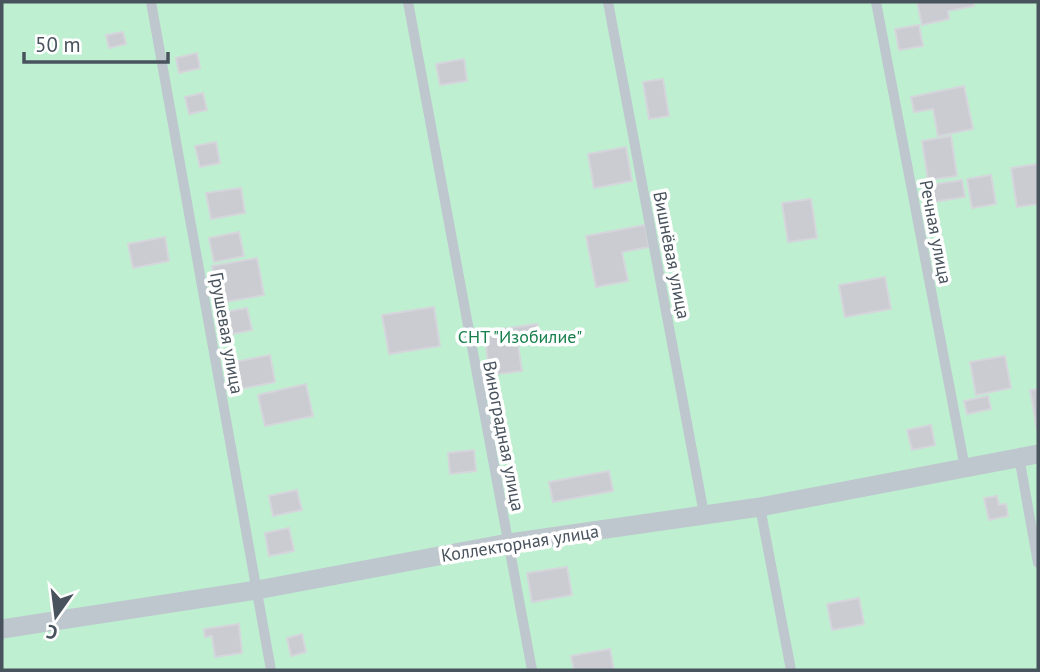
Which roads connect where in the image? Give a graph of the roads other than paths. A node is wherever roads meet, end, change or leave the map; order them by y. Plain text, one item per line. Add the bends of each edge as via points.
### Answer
1 (151, 2) edge
2 (408, 2) edge
3 (608, 2) edge
4 (876, 2) edge
5 (1029, 455) edge
6 (965, 468) junction
7 (760, 507) junction
8 (704, 514) junction
9 (508, 543) junction
10 (1038, 563) edge
11 (257, 590) junction
12 (2, 629) edge
13 (271, 670) edge
14 (532, 670) edge
15 (791, 670) edge

1 - 11 lane, Грушевая улица
2 - 9 lane, Виноградная улица
3 - 8 lane, Вишнёвая улица
4 - 6 lane, Речная улица
5 - 6 street, Коллекторная улица
5 - 10 lane
6 - 7 street, Коллекторная улица
7 - 8 street, Коллекторная улица
7 - 15 lane
8 - 9 street, Коллекторная улица
9 - 11 street, Коллекторная улица
9 - 14 lane, Виноградная улица
11 - 12 street, Коллекторная улица
11 - 13 lane, Грушевая улица

